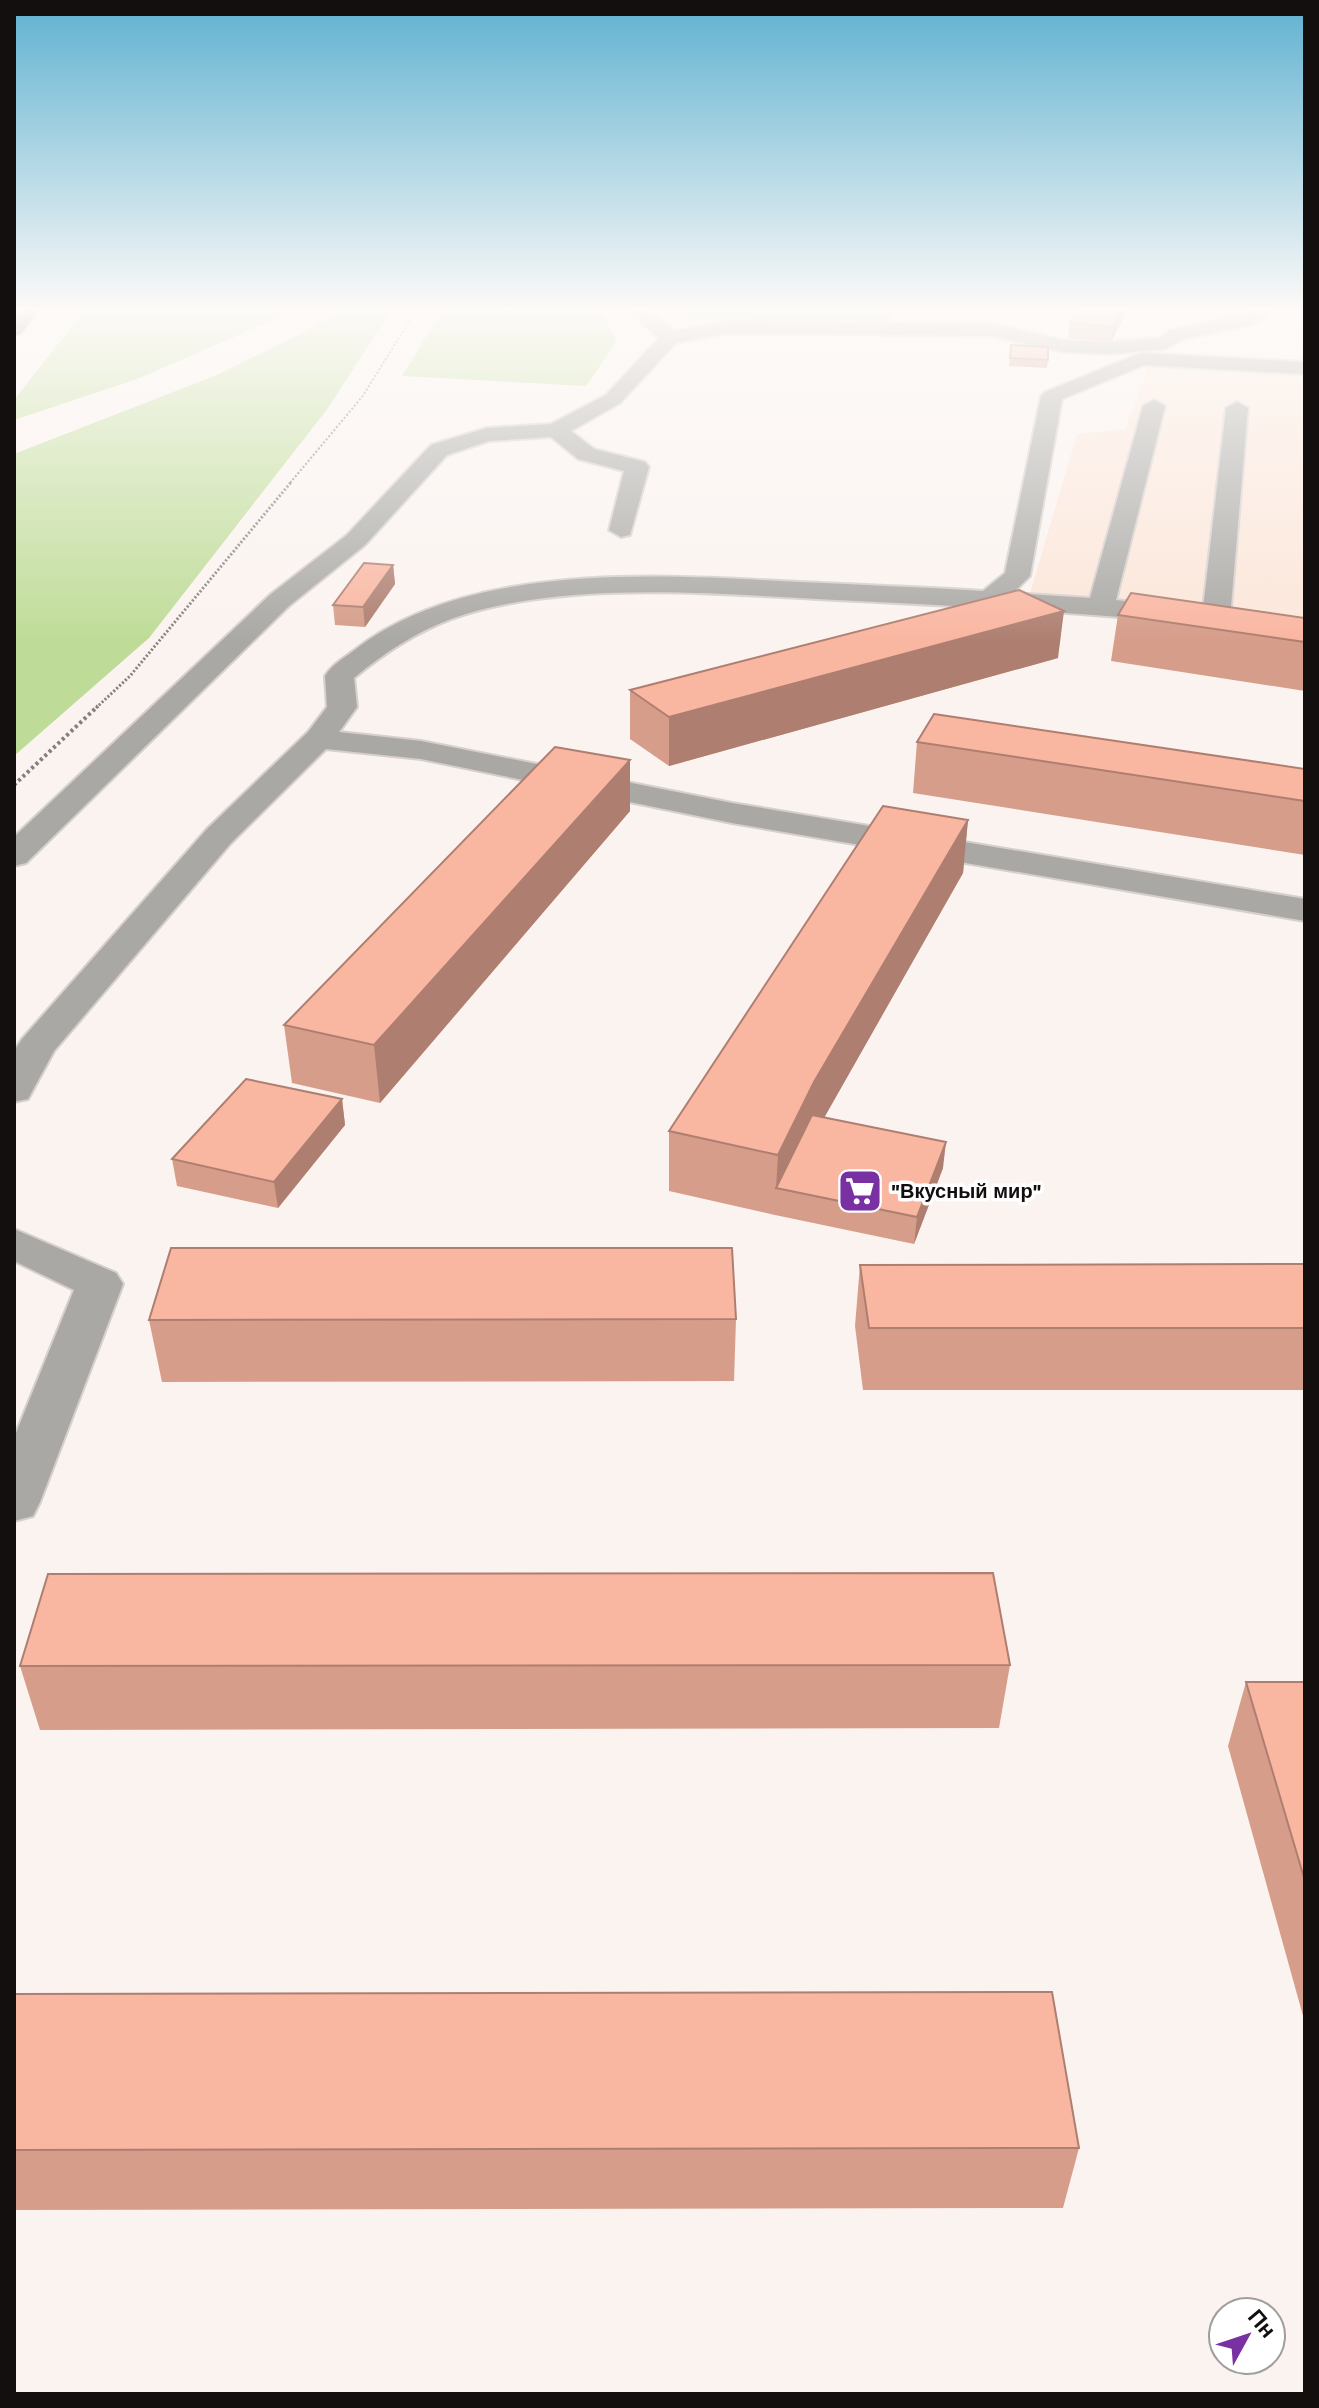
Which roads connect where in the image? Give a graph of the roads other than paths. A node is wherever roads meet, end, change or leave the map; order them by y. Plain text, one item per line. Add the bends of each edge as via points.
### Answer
1 (577, 418) edge
2 (1048, 418) edge
3 (1151, 418) edge
4 (1236, 418) edge
5 (556, 430) junction
6 (621, 530) dead end
7 (991, 598) junction
8 (1101, 606) junction
9 (1216, 618) junction
10 (1245, 621) edge
11 (319, 739) junction
12 (14, 856) edge
13 (1305, 910) edge
14 (14, 1090) edge
15 (14, 1243) edge
16 (14, 1502) edge

1 - 5 street
2 - 7 street via 1017,576
3 - 8 street
4 - 9 street
5 - 6 street via 586,454 637,467
5 - 12 street via 487,435 439,450 356,540 280,600
7 - 8 street
7 - 11 street via 684,585 576,588 508,598 407,625 359,654 339,676 342,707
8 - 9 street
9 - 10 street
11 - 13 street via 421,750 732,813
11 - 14 street via 219,836 36,1047
15 - 16 street via 100,1284

